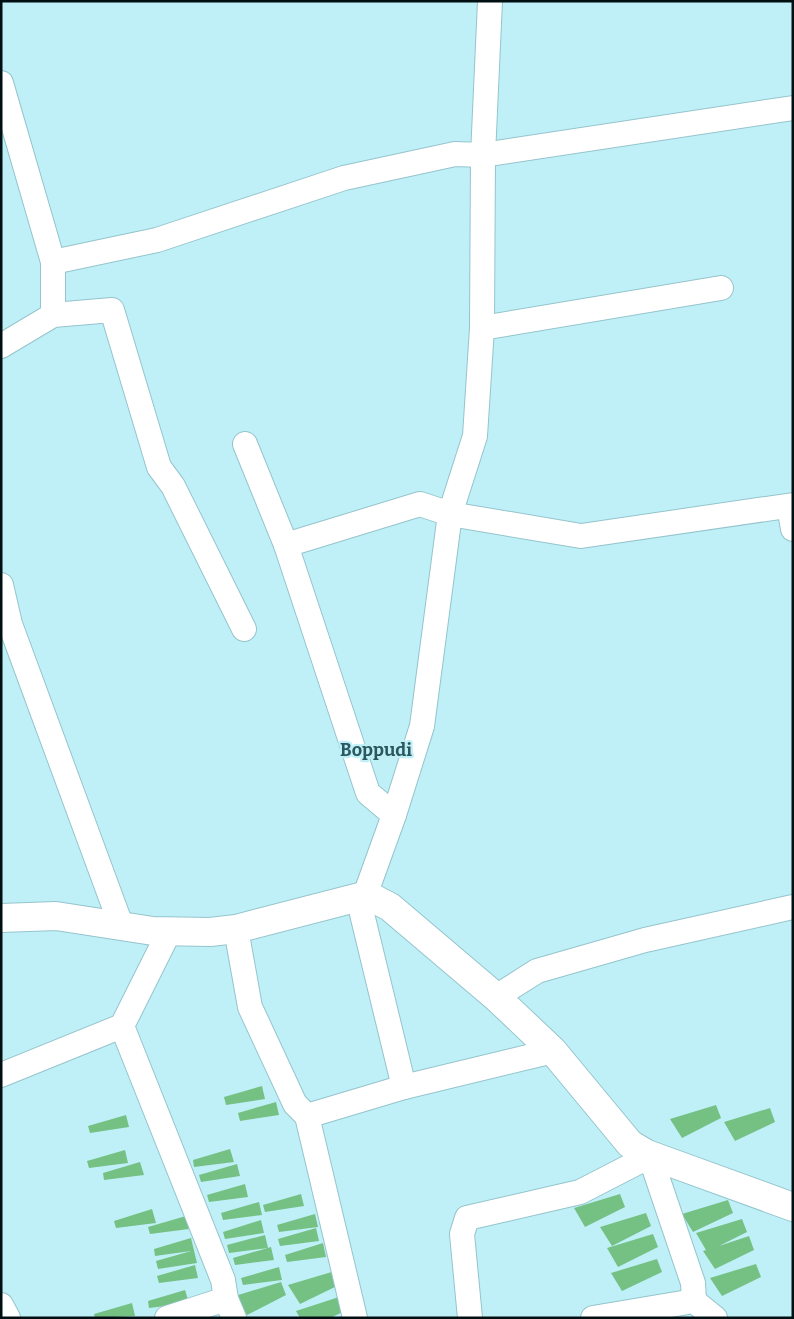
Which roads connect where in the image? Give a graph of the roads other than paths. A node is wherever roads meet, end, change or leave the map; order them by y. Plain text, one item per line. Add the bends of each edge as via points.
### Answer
1 (490, 1) edge
2 (1, 83) edge
3 (793, 108) edge
4 (482, 155) junction
5 (54, 262) junction
6 (720, 288) dead end
7 (53, 315) junction
8 (482, 328) junction
9 (1, 346) edge
10 (245, 444) dead end
11 (791, 506) edge
12 (450, 514) junction
13 (793, 529) edge
14 (286, 545) junction
15 (1, 585) edge
16 (244, 629) dead end
17 (394, 815) junction
18 (368, 894) junction
19 (793, 907) edge
20 (1, 918) edge
21 (122, 925) junction
22 (236, 929) junction
23 (169, 932) junction
24 (496, 997) junction
25 (122, 1026) junction
26 (553, 1051) junction
27 (1, 1075) edge
28 (404, 1087) junction
29 (307, 1116) junction
30 (793, 1207) edge
31 (694, 1301) junction
32 (1, 1305) edge
33 (230, 1308) edge
34 (8, 1318) edge
35 (167, 1318) edge
36 (355, 1318) edge
37 (470, 1318) edge
38 (593, 1318) edge
39 (715, 1318) edge

1 - 4 street
2 - 5 street
3 - 4 street
4 - 5 street via 455,154 344,178 157,240
4 - 8 street
5 - 7 street
6 - 8 street
7 - 9 street
7 - 16 street via 112,310 160,467 174,486
8 - 12 street via 474,436
10 - 14 street
11 - 12 street via 581,536
11 - 13 street
12 - 14 street via 420,504
12 - 17 street via 422,726
14 - 17 street via 368,793
15 - 21 street via 10,624
17 - 18 street
18 - 22 main road
18 - 24 main road via 390,907
18 - 28 street via 362,914
19 - 24 street via 645,940 537,971
20 - 21 main road via 56,916
21 - 23 main road
22 - 23 main road
22 - 29 street via 250,1007 295,1104
23 - 25 street
24 - 26 main road
25 - 27 street
25 - 33 street via 223,1280
26 - 28 street
26 - 30 main road via 621,1136 638,1151
28 - 29 street
29 - 36 street
31 - 37 street via 693,1283 650,1156 580,1192 467,1218 462,1234
31 - 38 street
31 - 39 street
32 - 34 street
33 - 35 street

